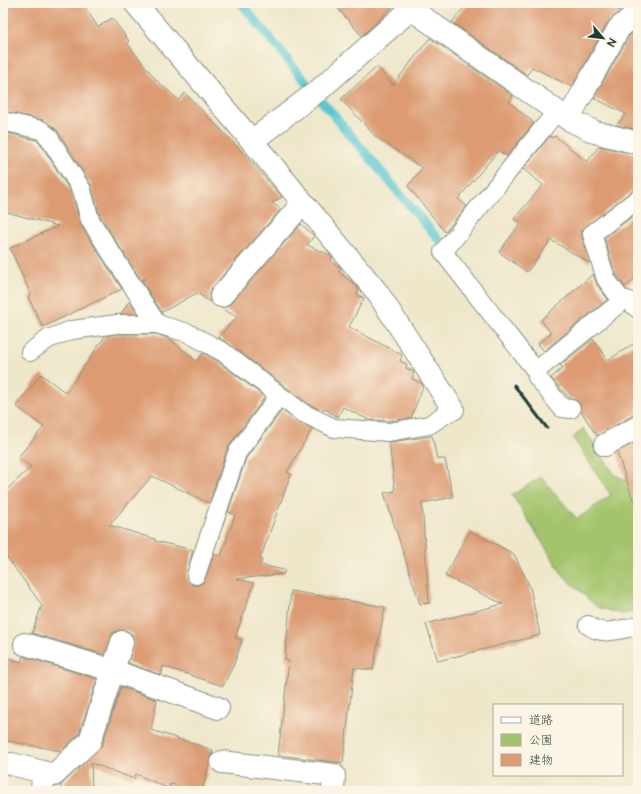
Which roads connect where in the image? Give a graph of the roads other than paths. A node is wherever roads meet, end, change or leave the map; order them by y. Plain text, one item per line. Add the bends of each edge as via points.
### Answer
1 (135, 3) edge
2 (410, 6) edge
3 (638, 12) edge
4 (562, 115) junction
5 (3, 121) edge
6 (252, 141) junction
7 (638, 142) edge
8 (638, 199) edge
9 (303, 203) junction
10 (221, 296) dead end
11 (622, 301) junction
12 (638, 309) edge
13 (157, 324) junction
14 (30, 352) dead end
15 (536, 371) junction
16 (279, 396) junction
17 (453, 409) joint
18 (571, 409) dead end
19 (638, 427) edge
20 (605, 445) dead end
21 (196, 575) dead end
22 (588, 625) dead end
23 (638, 626) edge
24 (122, 642) dead end
25 (25, 644) dead end
26 (114, 671) junction
27 (218, 708) dead end
28 (222, 762) dead end
29 (12, 764) dead end
30 (42, 782) edge
31 (333, 791) edge

1 - 6 street
2 - 4 street
2 - 6 street via 320,90
3 - 4 street via 619,28
4 - 7 street via 596,132
4 - 15 lane via 443,252
5 - 13 lane via 41,130 48,136 82,190 90,220
6 - 9 street
8 - 11 lane via 592,234 606,279
9 - 10 street
9 - 17 street via 377,292
11 - 12 lane via 627,300
11 - 15 lane
13 - 14 lane via 117,324 72,330 48,339
13 - 16 lane via 188,333 223,352
15 - 18 lane via 537,377 562,408
16 - 17 lane via 301,412 334,428 389,432 429,425
16 - 21 lane via 237,453
19 - 20 street
22 - 23 lane via 602,632
24 - 26 street
25 - 26 street
26 - 27 street
26 - 30 street via 90,741 54,775
28 - 31 street via 334,775
29 - 30 street

